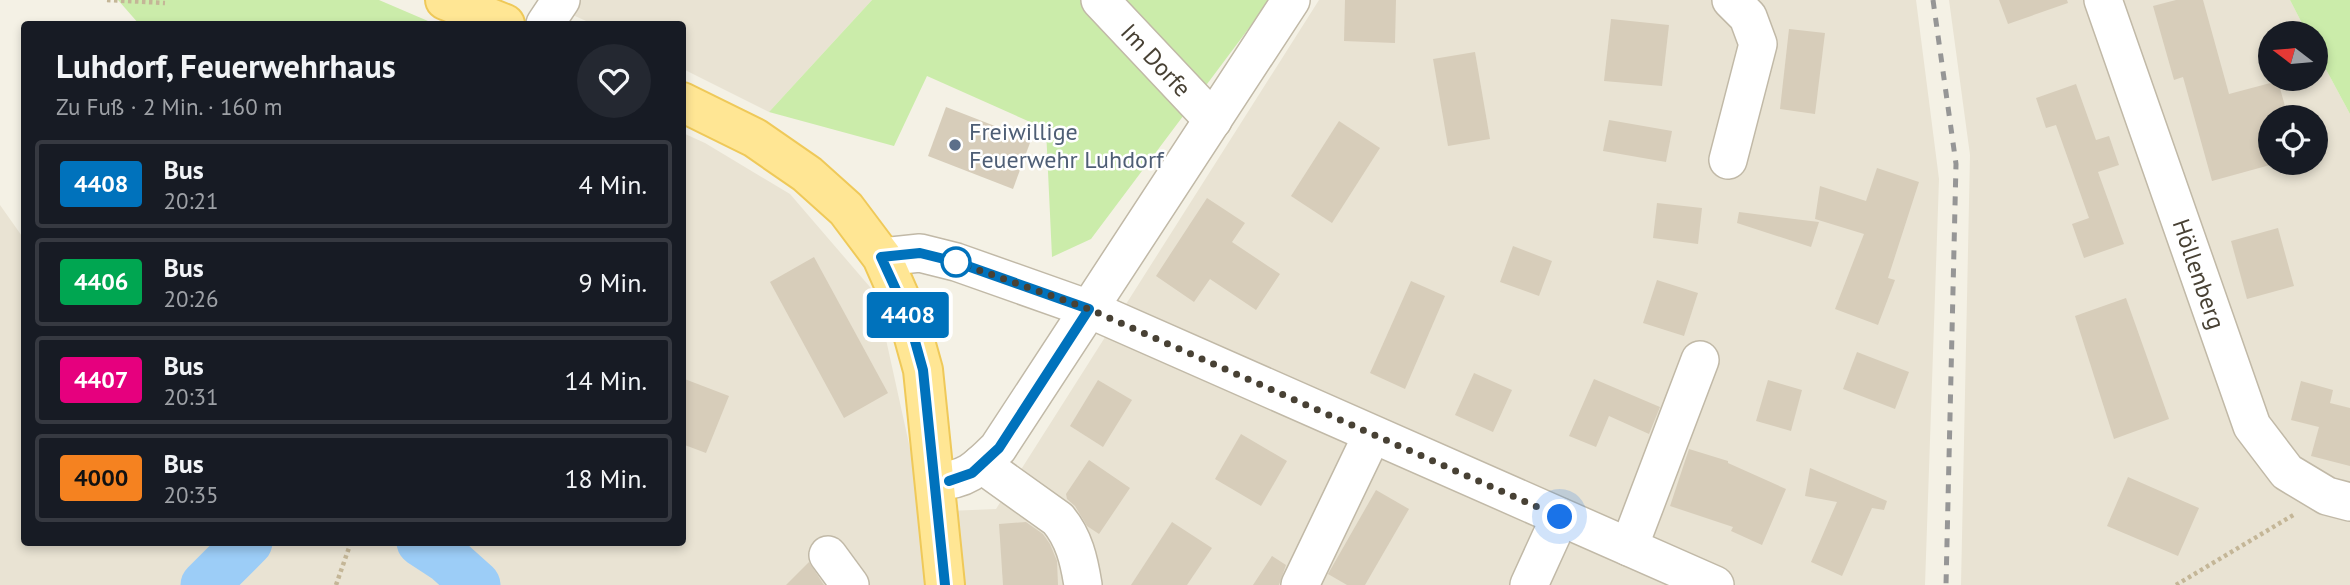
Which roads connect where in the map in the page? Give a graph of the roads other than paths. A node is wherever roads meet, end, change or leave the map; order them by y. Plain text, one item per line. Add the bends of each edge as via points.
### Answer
1 (445, 0) edge
2 (561, 0) edge
3 (1100, 0) edge
4 (1291, 0) edge
5 (1731, 0) edge
6 (2103, 0) edge
7 (498, 21) edge
8 (547, 21) edge
9 (686, 104) edge
10 (1213, 120) junction
11 (1728, 160) dead end
12 (881, 257) junction
13 (1089, 309) junction
14 (1700, 360) dead end
15 (1372, 435) junction
16 (981, 464) junction
17 (936, 481) junction
18 (2338, 499) edge
19 (1560, 517) junction
20 (828, 555) dead end
21 (1642, 564) edge
22 (850, 585) edge
23 (946, 585) edge
24 (1083, 585) edge
25 (1300, 585) edge
26 (1529, 585) edge
27 (1715, 585) edge

1 - 7 main road
2 - 8 street
3 - 10 street, Im Dorfe
4 - 10 street
5 - 11 street via 1748,17 1758,44
6 - 18 street, Höllenberg via 2252,426 2287,472
9 - 12 main road via 755,138 807,174 846,209
10 - 13 street
12 - 13 street via 920,253 944,259
12 - 17 main road via 908,316 923,370
13 - 15 street
13 - 16 street via 999,448
14 - 21 street
15 - 19 street
15 - 25 street
16 - 17 street via 972,473
16 - 24 street via 1058,519 1075,546
17 - 23 main road
19 - 21 street
19 - 26 street
20 - 22 street
21 - 27 street

